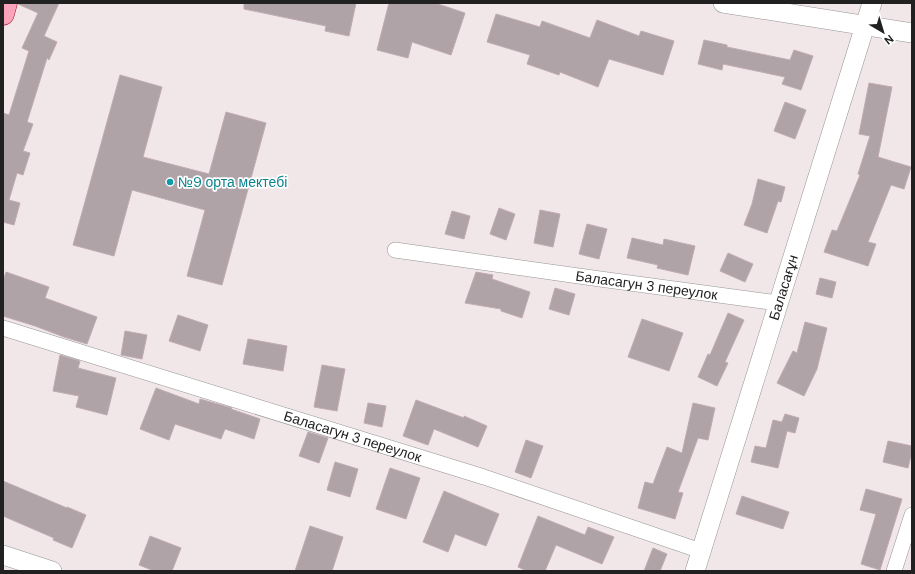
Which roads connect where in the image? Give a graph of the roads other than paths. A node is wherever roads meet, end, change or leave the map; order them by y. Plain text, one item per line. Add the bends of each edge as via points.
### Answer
1 (6, 3) edge
2 (723, 3) edge
3 (872, 3) edge
4 (3, 14) edge
5 (865, 25) junction
6 (912, 33) edge
7 (395, 250) dead end
8 (778, 303) junction
9 (3, 328) edge
10 (912, 515) edge
11 (701, 551) junction
12 (3, 555) edge
13 (52, 571) edge
14 (695, 571) edge
15 (894, 571) edge

1 - 4 main road
2 - 5 street
3 - 5 street, Баласағұн
5 - 6 street
5 - 8 street, Баласағұн
7 - 8 street, Баласагун 3 переулок
8 - 11 street, Баласағұн
9 - 11 street, Баласагун 3 переулок via 484,477
10 - 15 street
11 - 14 street, Баласағұн
12 - 13 street

